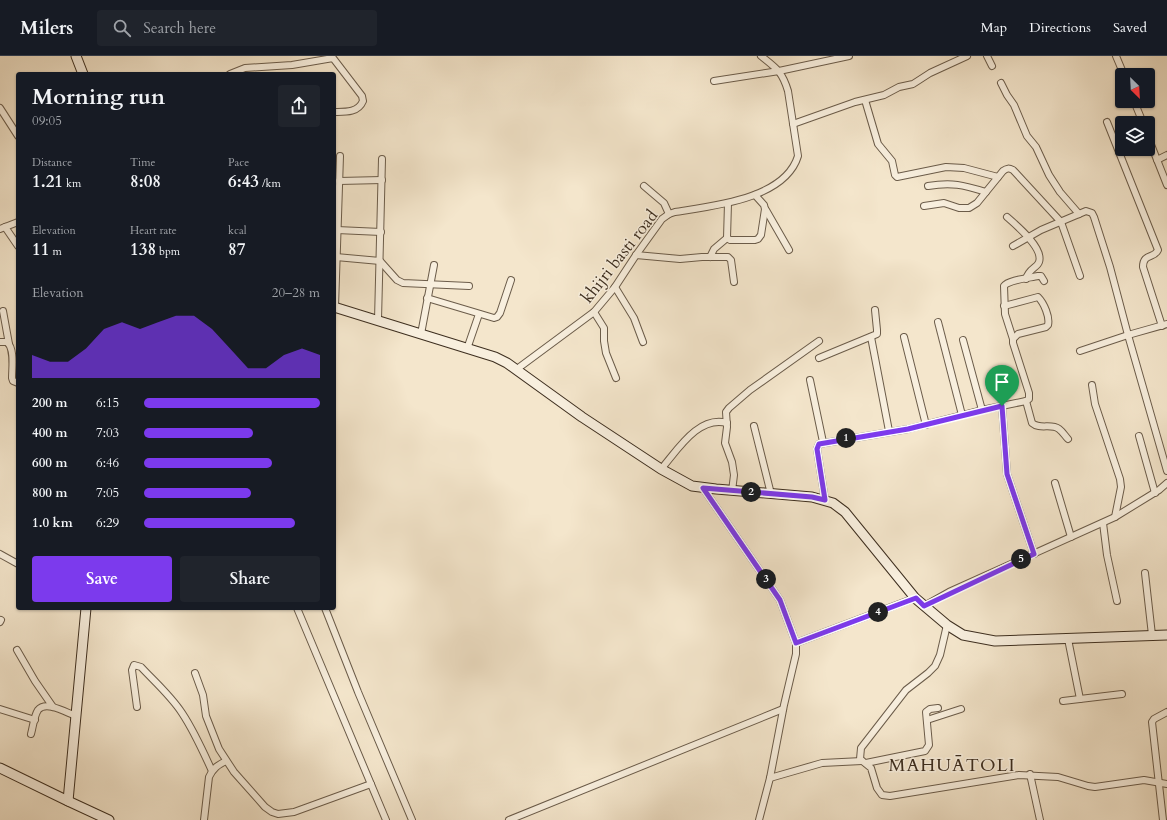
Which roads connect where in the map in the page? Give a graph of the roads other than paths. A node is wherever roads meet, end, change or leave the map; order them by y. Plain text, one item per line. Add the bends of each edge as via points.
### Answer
1 (76, 56) edge
2 (761, 56) edge
3 (849, 56) edge
4 (967, 56) edge
5 (987, 56) edge
6 (1116, 56) edge
7 (992, 66) dead end
8 (1121, 68) edge
9 (780, 71) junction
10 (82, 72) edge
11 (235, 72) edge
12 (714, 81) dead end
13 (1001, 83) dead end
14 (865, 100) junction
15 (0, 108) edge
16 (336, 112) edge
17 (1107, 122) dead end
18 (793, 124) junction
19 (16, 133) edge
20 (1155, 155) edge
21 (1167, 155) edge
22 (340, 156) dead end
23 (382, 160) dead end
24 (1157, 160) junction
25 (998, 177) junction
26 (382, 180) junction
27 (339, 181) junction
28 (1167, 185) edge
29 (644, 186) dead end
30 (928, 186) dead end
31 (986, 192) junction
32 (755, 195) junction
33 (728, 203) junction
34 (924, 206) dead end
35 (766, 210) junction
36 (668, 214) junction
37 (1079, 214) junction
38 (1008, 217) dead end
39 (1061, 222) junction
40 (16, 223) edge
41 (3, 228) edge
42 (337, 230) junction
43 (381, 232) junction
44 (1029, 237) junction
45 (727, 238) junction
46 (16, 244) edge
47 (1012, 246) dead end
48 (790, 250) dead end
49 (636, 255) junction
50 (336, 257) joint
51 (710, 257) junction
52 (380, 261) junction
53 (434, 264) dead end
54 (1080, 276) dead end
55 (1026, 279) junction
56 (511, 280) dead end
57 (1044, 281) dead end
58 (734, 282) dead end
59 (430, 284) junction
60 (469, 286) dead end
61 (615, 287) junction
62 (428, 298) junction
63 (1004, 306) junction
64 (336, 308) edge
65 (875, 310) dead end
66 (3, 311) dead end
67 (594, 312) junction
68 (479, 314) junction
69 (378, 320) junction
70 (938, 322) dead end
71 (1165, 325) edge
72 (420, 334) junction
73 (1128, 335) junction
74 (871, 337) junction
75 (904, 337) dead end
76 (1013, 339) junction
77 (819, 340) dead end
78 (963, 340) dead end
79 (0, 342) edge
80 (644, 342) dead end
81 (9, 344) junction
82 (467, 349) junction
83 (1080, 351) dead end
84 (819, 358) dead end
85 (518, 369) junction
86 (616, 378) dead end
87 (810, 380) dead end
88 (16, 382) edge
89 (1092, 385) dead end
90 (1026, 401) junction
91 (1002, 406) junction
92 (982, 410) junction
93 (962, 415) junction
94 (727, 423) junction
95 (926, 425) junction
96 (754, 426) dead end
97 (889, 431) junction
98 (1139, 436) dead end
99 (1068, 439) dead end
100 (823, 442) junction
101 (661, 469) junction
102 (1167, 471) edge
103 (1055, 483) dead end
104 (1167, 483) edge
105 (703, 488) junction
106 (732, 491) junction
107 (1155, 493) junction
108 (772, 494) junction
109 (825, 500) junction
110 (1115, 517) junction
111 (1103, 523) junction
112 (1071, 537) junction
113 (0, 554) edge
114 (1034, 554) junction
115 (16, 563) edge
116 (1145, 573) dead end
117 (916, 598) junction
118 (1117, 601) dead end
119 (924, 606) junction
120 (86, 610) edge
121 (298, 610) edge
122 (326, 610) edge
123 (947, 625) junction
124 (1152, 635) junction
125 (1167, 635) edge
126 (1068, 639) junction
127 (796, 643) junction
128 (17, 650) dead end
129 (196, 673) dead end
130 (1122, 694) dead end
131 (1080, 699) junction
132 (1063, 701) dead end
133 (53, 707) junction
134 (137, 707) dead end
135 (938, 708) dead end
136 (0, 709) edge
137 (783, 709) junction
138 (961, 709) dead end
139 (1167, 712) edge
140 (76, 716) junction
141 (35, 720) junction
142 (926, 720) junction
143 (31, 734) dead end
144 (226, 761) junction
145 (864, 762) junction
146 (0, 768) edge
147 (212, 771) junction
148 (1030, 774) junction
149 (770, 778) junction
150 (1159, 782) junction
151 (371, 784) junction
152 (1167, 784) edge
153 (68, 801) junction
154 (109, 820) edge
155 (204, 820) edge
156 (386, 820) edge
157 (412, 820) edge
158 (509, 820) edge
159 (759, 820) edge
160 (1040, 820) edge
161 (1163, 820) edge

1 - 10 main road
2 - 9 street, khijri basti road
3 - 9 street
4 - 14 street via 913,84
5 - 7 street
6 - 8 street
9 - 12 street
9 - 18 street, khijri basti road via 788,91
11 - 16 street via 245,68 292,65 333,58 362,96 363,101 353,110
13 - 37 street via 1049,175
14 - 18 street
14 - 25 street via 878,144 892,161 897,177 954,166
15 - 19 street
17 - 71 street via 1158,250 1146,258 1143,267
18 - 32 street, khijri basti road via 798,156 795,166 785,177
20 - 24 street
21 - 24 street
22 - 27 street
23 - 26 street
24 - 28 street
25 - 31 street
25 - 39 street via 1006,168 1014,170
26 - 27 street
26 - 43 street
27 - 42 street
29 - 36 street via 664,204
30 - 31 street via 955,184
31 - 34 street via 969,208 944,203
32 - 33 street, khijri basti road
32 - 35 street
33 - 36 street, khijri basti road
33 - 45 street
35 - 45 street via 758,239
35 - 48 street
36 - 49 street, khijri basti road
37 - 39 street
37 - 73 street via 1089,211 1094,217
38 - 44 street
39 - 44 street
39 - 54 street
40 - 41 street
41 - 46 street
42 - 43 street
42 - 50 street
43 - 52 street
44 - 47 street
44 - 55 street via 1040,261
45 - 51 street
49 - 51 street via 680,259
49 - 61 street, khijri basti road
50 - 52 street
51 - 58 street via 730,258
52 - 59 street via 403,283
52 - 69 street
53 - 59 street
55 - 57 street via 1041,276
55 - 63 street via 1005,284
56 - 68 street via 497,317
59 - 60 street
59 - 62 street
61 - 67 street, khijri basti road
61 - 80 street via 634,318
62 - 68 street
62 - 72 street
63 - 76 street
63 - 76 street via 1038,297 1049,320 1046,327 1018,334
64 - 69 main road
65 - 74 street via 877,332
66 - 81 street
67 - 85 street, khijri basti road
67 - 86 street via 604,328 606,353
68 - 82 street
69 - 72 main road
70 - 93 street
71 - 73 street
72 - 82 main road
73 - 83 street
73 - 102 street
74 - 84 street
74 - 97 street
75 - 95 street
76 - 90 street via 1029,393 1029,399
77 - 94 street via 729,408 725,415
78 - 92 street
79 - 81 street
81 - 88 street via 12,355 12,378
82 - 85 main road
85 - 101 main road via 582,417
87 - 100 street
89 - 110 street via 1120,479
90 - 91 street
90 - 99 street via 1032,423 1039,427 1053,426
91 - 92 street
91 - 114 street via 1007,474
92 - 93 street
93 - 95 street
94 - 101 street via 717,422 695,430
94 - 106 street via 725,443 734,475
95 - 97 street
96 - 108 street
97 - 100 street
98 - 107 street
100 - 109 street via 817,449
101 - 105 main road via 692,486
103 - 112 street
104 - 107 street
105 - 106 main road
105 - 127 street via 780,600
106 - 108 main road
107 - 110 street
108 - 109 main road
109 - 117 main road via 845,512
110 - 111 street
111 - 112 street
111 - 118 street
112 - 114 street
113 - 115 street
114 - 119 street
116 - 124 street
117 - 119 main road
117 - 127 street
119 - 123 main road
120 - 140 main road
121 - 151 street
122 - 157 street
123 - 126 main road via 963,635 995,641
123 - 145 street via 935,666 906,690 863,744 860,756
124 - 125 main road
124 - 126 main road
126 - 131 street
127 - 137 street via 796,654
128 - 133 street
129 - 144 street via 206,716
130 - 131 street
131 - 132 street
133 - 140 street
133 - 141 street via 43,706
134 - 147 street via 132,670 134,665 141,667 182,713
135 - 142 street via 928,710
136 - 141 street
137 - 149 street
137 - 158 street
138 - 142 street
139 - 150 street via 1154,718 1152,722
140 - 153 main road
141 - 143 street
142 - 145 street via 929,745 925,751
144 - 147 street
144 - 151 street via 265,807 278,814 294,812
145 - 148 street via 871,768 879,792 885,796
145 - 149 street via 822,763
146 - 153 main road
147 - 155 street via 207,786
148 - 150 street via 1058,777 1095,787 1144,780
148 - 160 street
149 - 159 street
150 - 152 street
150 - 161 street
151 - 156 street
153 - 154 main road

